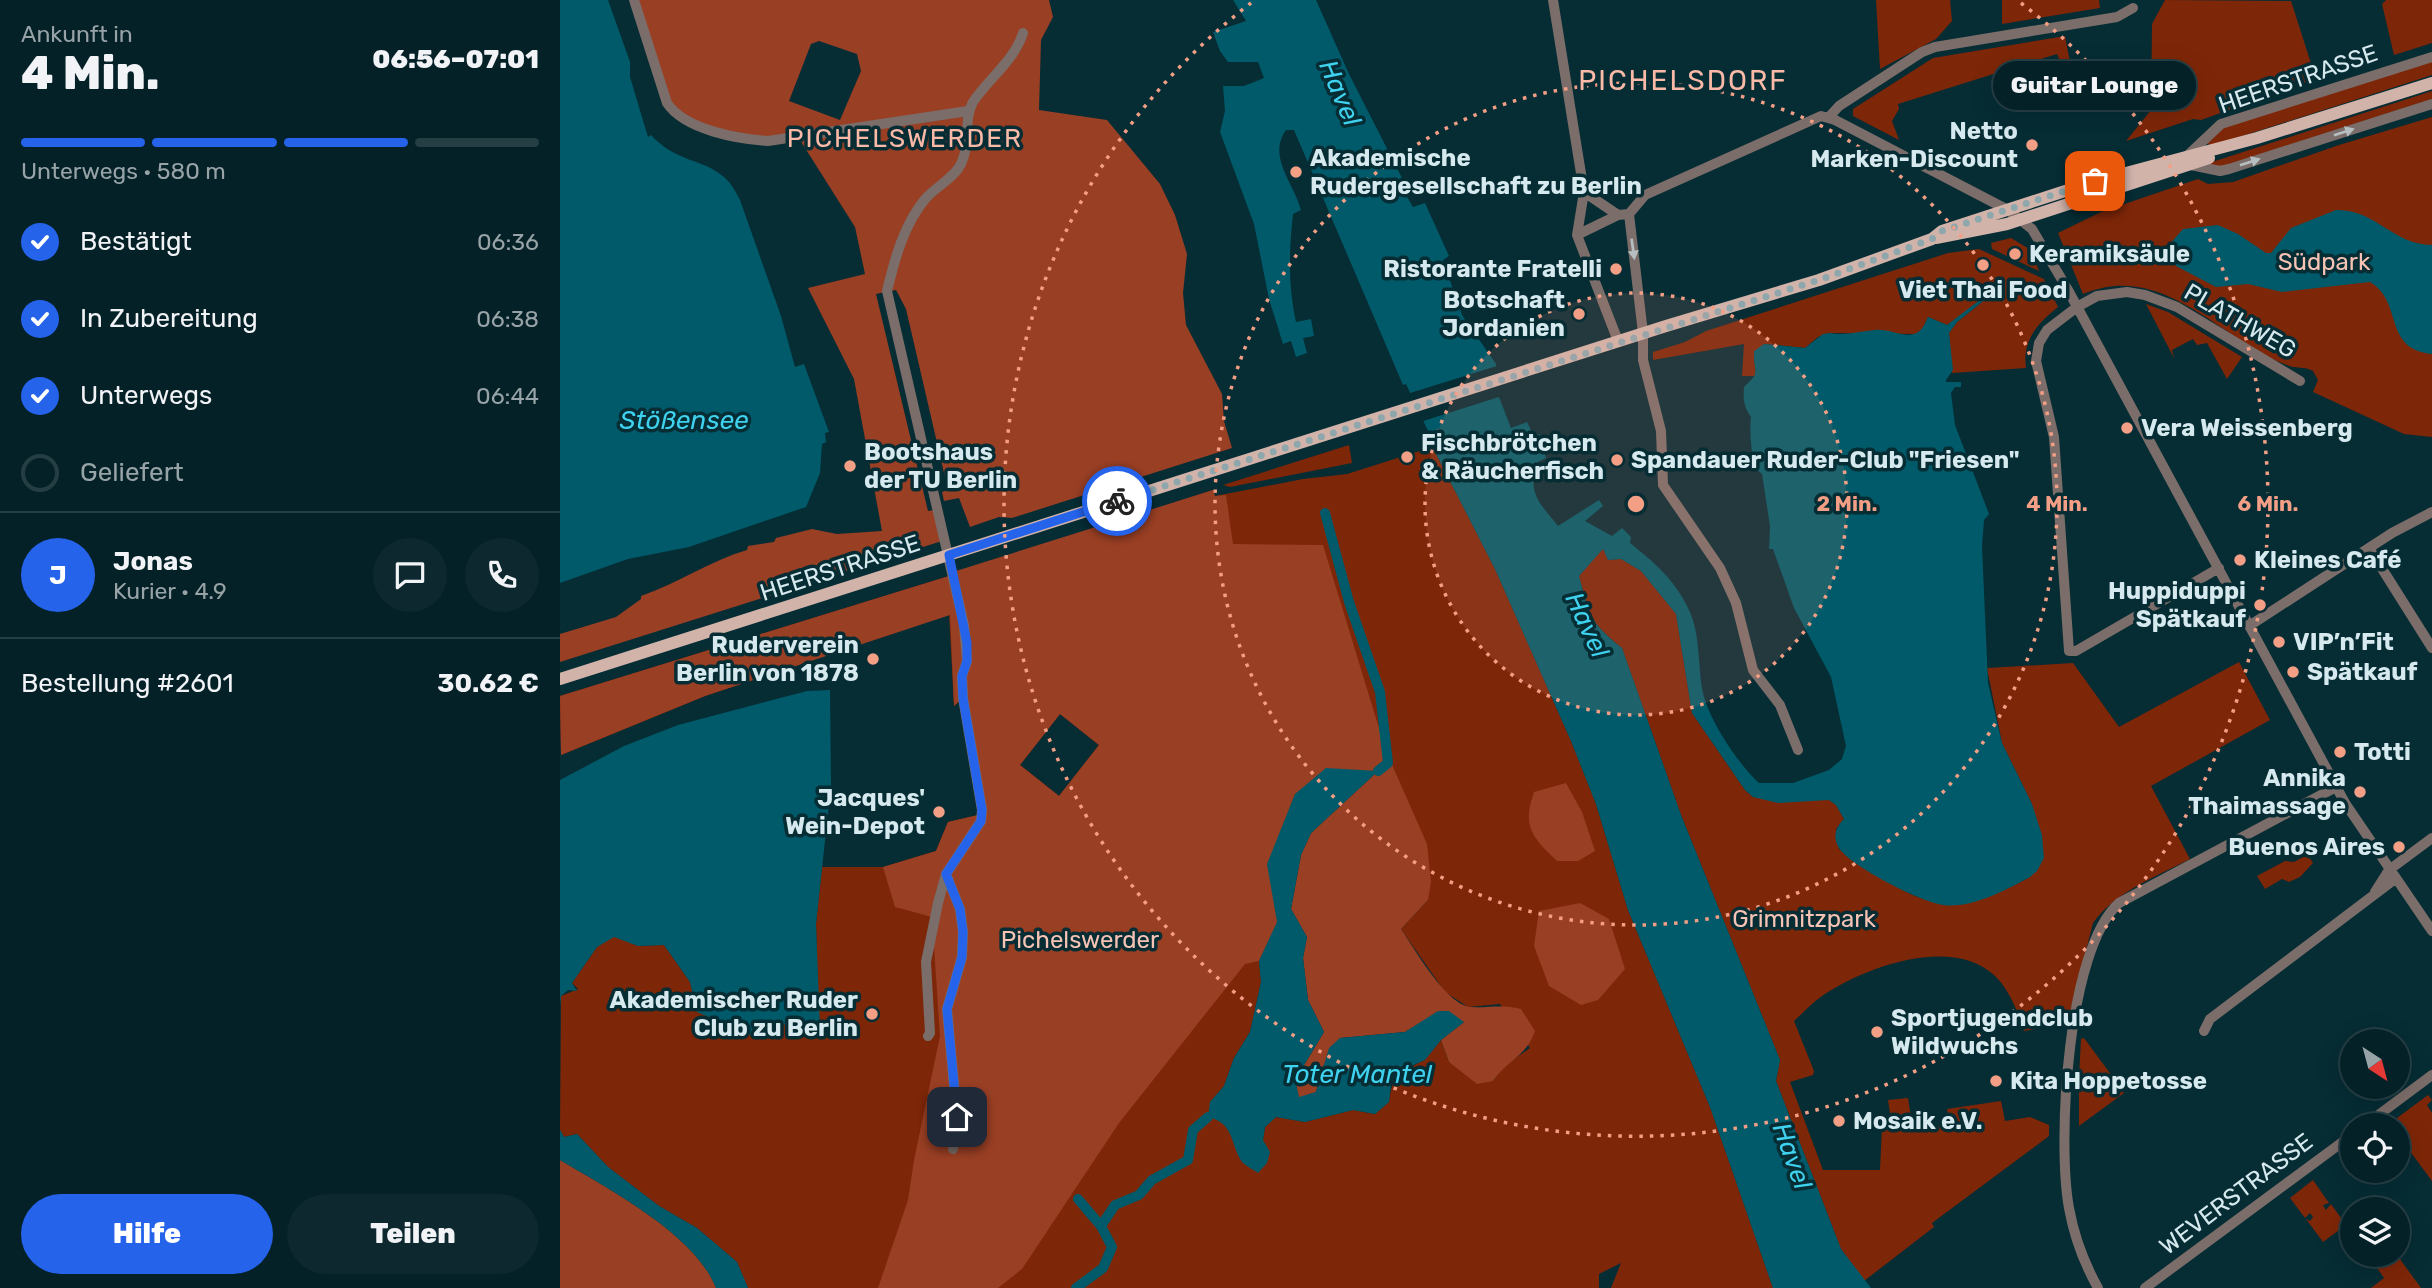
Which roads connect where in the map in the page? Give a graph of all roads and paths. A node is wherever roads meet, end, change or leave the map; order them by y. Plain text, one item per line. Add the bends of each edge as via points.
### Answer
1 (634, 0) edge
2 (1553, 0) edge
3 (2133, 8) dead end
4 (1023, 33) dead end
5 (2432, 57) edge
6 (2432, 83) edge
7 (2432, 104) edge
8 (968, 111) junction
9 (1829, 117) junction
10 (2188, 161) junction
11 (1584, 192) junction
12 (2008, 210) junction
13 (1623, 215) junction
14 (2023, 220) junction
15 (1577, 235) junction
16 (1932, 239) junction
17 (2077, 307) junction
18 (1643, 333) junction
19 (1618, 341) junction
20 (2300, 381) dead end
21 (2432, 512) edge
22 (2368, 548) junction
23 (949, 555) junction
24 (2219, 568) junction
25 (2249, 626) junction
26 (2432, 648) edge
27 (560, 679) edge
28 (1798, 750) dead end
29 (2336, 787) junction
30 (2432, 838) edge
31 (946, 874) junction
32 (2392, 875) junction
33 (2432, 931) edge
34 (2204, 1031) dead end
35 (928, 1036) dead end
36 (2432, 1075) edge
37 (2381, 1113) edge
38 (2340, 1144) edge
39 (953, 1149) dead end
40 (2098, 1288) edge
41 (2145, 1288) edge

1 - 8 street via 667,103 678,116 703,127 768,141
2 - 11 street
3 - 9 street via 2117,17 1922,52
4 - 8 street via 1012,56
5 - 10 street, HEERSTRASSE via 2221,124
6 - 10 main road, HEERSTRASSE
10 -> 7 street, HEERSTRASSE via 2220,171 2229,169
8 - 23 street via 967,145 960,167 927,197 908,225 887,291
9 - 12 street
9 - 13 street via 1810,119 1645,195
10 - 12 main road, HEERSTRASSE via 2095,181
10 - 14 main road, HEERSTRASSE
11 - 13 street
11 - 15 street
12 - 14 street
12 - 16 main road, HEERSTRASSE via 1942,231
13 - 15 street
13 -> 18 street
14 - 16 main road, HEERSTRASSE
14 - 17 street via 2045,248
15 - 19 street
16 - 18 main road, HEERSTRASSE via 1819,280
17 - 20 street, PLATHWEG via 2113,293 2161,300
17 - 24 street
17 - 24 street, PLATHWEG via 2047,330 2036,360 2053,437 2069,651
18 - 19 main road, HEERSTRASSE
18 - 28 street via 1643,360 1661,431 1664,485 1720,568 1736,603 1754,670 1780,705
19 - 23 main road, HEERSTRASSE
21 - 22 street
22 - 25 street
22 - 26 street
23 - 27 main road, HEERSTRASSE
23 - 31 street via 967,643 963,698 982,810 981,821
24 - 25 street
25 - 29 street
29 - 32 street
29 - 40 street via 2109,912 2092,952 2071,1031 2067,1094 2068,1206 2080,1249
30 - 32 street
31 - 35 street via 926,962
31 - 39 street via 960,909 963,932 962,957 947,1009 957,1117
32 - 33 street
32 - 34 street via 2374,894 2210,1019
36 - 37 street
38 - 41 street, WEVERSTRASSE

